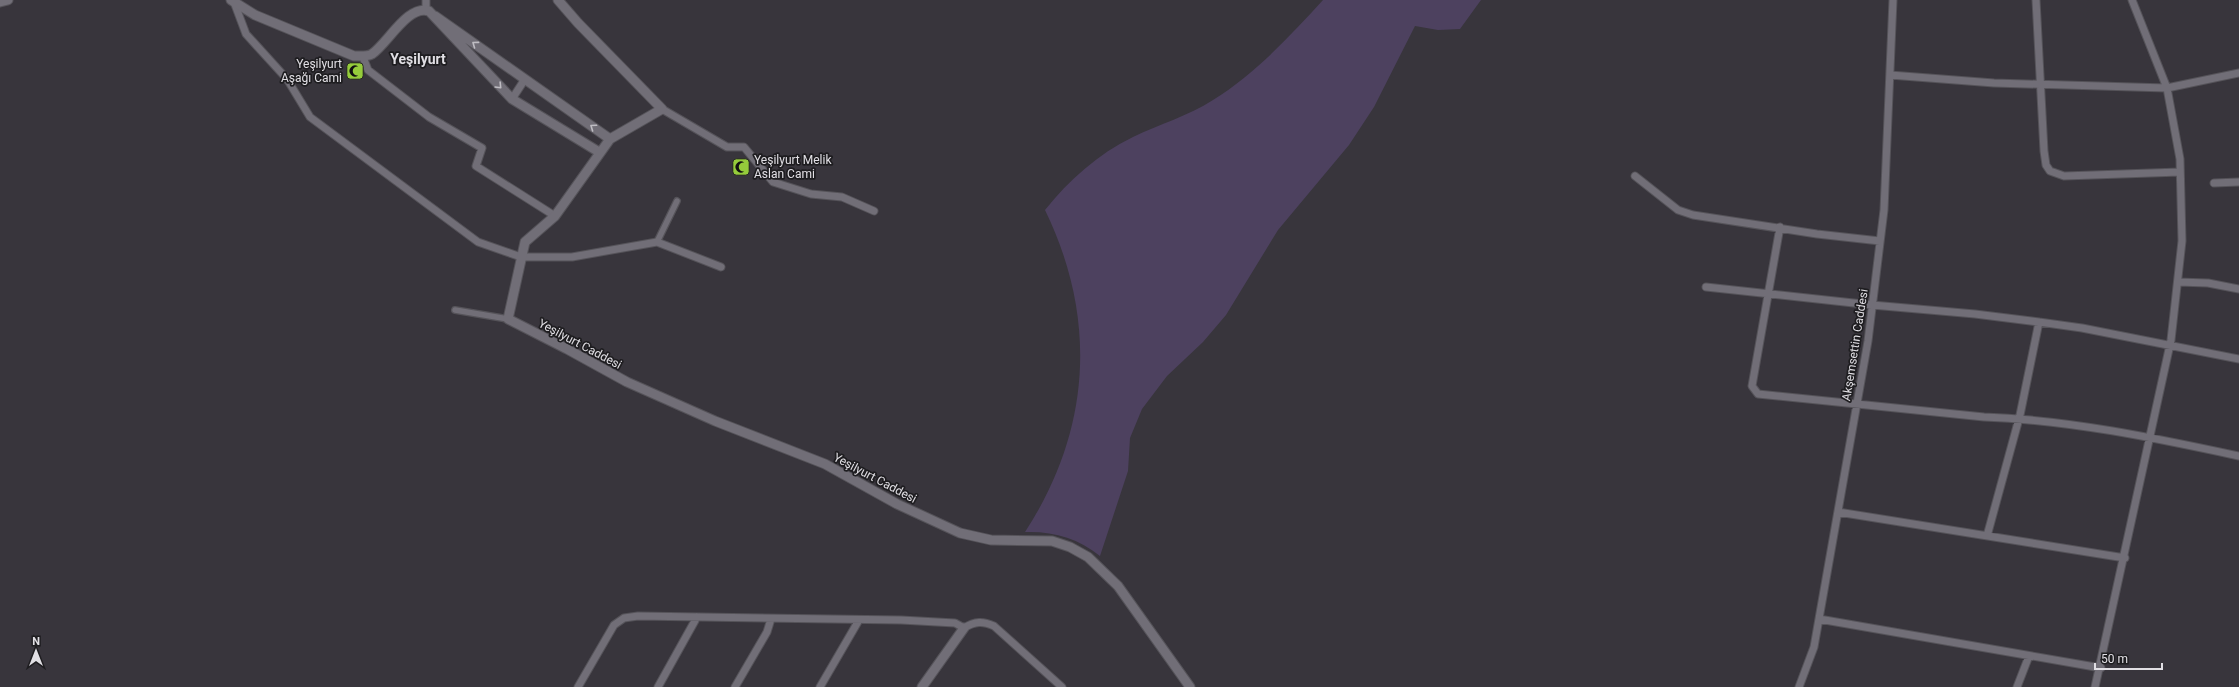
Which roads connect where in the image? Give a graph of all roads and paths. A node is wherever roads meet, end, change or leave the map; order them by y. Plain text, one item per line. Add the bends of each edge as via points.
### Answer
1 (8, 0) edge
2 (558, 0) edge
3 (1894, 0) edge
4 (2036, 0) edge
5 (2132, 0) edge
6 (233, 1) edge
7 (0, 2) edge
8 (426, 5) edge
9 (435, 16) junction
10 (489, 54) junction
11 (363, 56) junction
12 (480, 66) junction
13 (2239, 73) edge
14 (1890, 75) junction
15 (525, 79) junction
16 (2040, 84) junction
17 (2167, 88) junction
18 (512, 99) junction
19 (662, 109) junction
20 (610, 139) junction
21 (598, 152) junction
22 (2180, 172) junction
23 (1635, 176) dead end
24 (2239, 182) edge
25 (2214, 183) dead end
26 (677, 201) dead end
27 (874, 211) dead end
28 (555, 216) junction
29 (1780, 227) junction
30 (1880, 241) junction
31 (657, 242) junction
32 (521, 257) junction
33 (721, 267) dead end
34 (2178, 282) junction
35 (1706, 288) dead end
36 (2239, 289) edge
37 (1768, 294) junction
38 (1872, 305) junction
39 (455, 310) dead end
40 (508, 320) junction
41 (2039, 322) junction
42 (2170, 345) junction
43 (2239, 359) edge
44 (1857, 405) junction
45 (2019, 418) junction
46 (2152, 437) junction
47 (2239, 456) edge
48 (1838, 512) junction
49 (1986, 536) junction
50 (2125, 558) junction
51 (697, 617) junction
52 (771, 619) junction
53 (1819, 619) junction
54 (859, 620) junction
55 (964, 628) junction
56 (2029, 656) junction
57 (2101, 668) junction
58 (578, 687) edge
59 (658, 687) edge
60 (735, 687) edge
61 (820, 687) edge
62 (922, 687) edge
63 (1062, 687) edge
64 (1190, 687) edge
65 (1799, 687) edge
66 (2017, 687) edge
67 (2095, 687) edge

1 - 7 street
2 - 19 street via 578,24
3 - 14 street, Akşemsettin Caddesi
4 - 16 street
5 - 17 street
6 - 11 street via 255,15 346,54
6 - 32 street via 246,34 287,79 310,117 478,242
8 - 9 street
8 - 11 street via 412,14 372,54
10 -> 9 street
9 - 12 street
10 - 12 street
10 - 15 street
11 - 28 street via 368,70 429,117 482,148 476,166
12 -> 18 street
13 - 17 street
14 - 16 street
14 - 30 street, Akşemsettin Caddesi via 1884,210
15 - 18 street
20 -> 15 street
16 - 17 street
16 - 22 street via 2043,144 2046,165 2050,171 2064,176
17 - 22 street
18 - 21 street
19 - 20 street
19 - 27 street via 727,147 744,147 773,182 811,194 842,197
20 - 21 street
21 - 28 street
22 - 34 street via 2182,241
23 - 29 street via 1678,210 1693,215
24 - 25 street
26 - 31 street
28 - 32 street via 525,242
29 - 30 street
29 - 37 street
30 - 38 street, Akşemsettin Caddesi
31 - 32 street via 572,257
31 - 33 street
32 - 40 street
34 - 36 street via 2208,283
34 - 42 street
35 - 37 street
37 - 38 street
37 - 44 street via 1752,389 1765,396
38 - 41 street
38 - 44 street, Akşemsettin Caddesi
39 - 40 street
40 - 64 street, Yeşilyurt Caddesi via 627,382 715,421 825,464 897,504 960,533 991,540 1052,541 1070,547 1088,557 1118,586
41 - 42 street
41 - 45 street
42 - 43 street
42 - 46 street
44 - 45 street
44 - 48 street, Akşemsettin Caddesi
45 - 46 street
45 - 49 street
46 - 47 street
46 - 50 street
48 - 49 street
48 - 53 street, Akşemsettin Caddesi
49 - 50 street
50 - 57 street
51 - 52 street
51 - 58 street via 630,616 618,621 610,629
51 - 59 street
52 - 54 street
52 - 60 street via 767,632
53 - 56 street
53 - 65 street, Akşemsettin Caddesi via 1814,647
54 - 55 street via 955,623
54 - 61 street
55 - 62 street
55 - 63 street via 979,622 994,626
56 - 57 street
56 - 66 street
57 - 67 street

